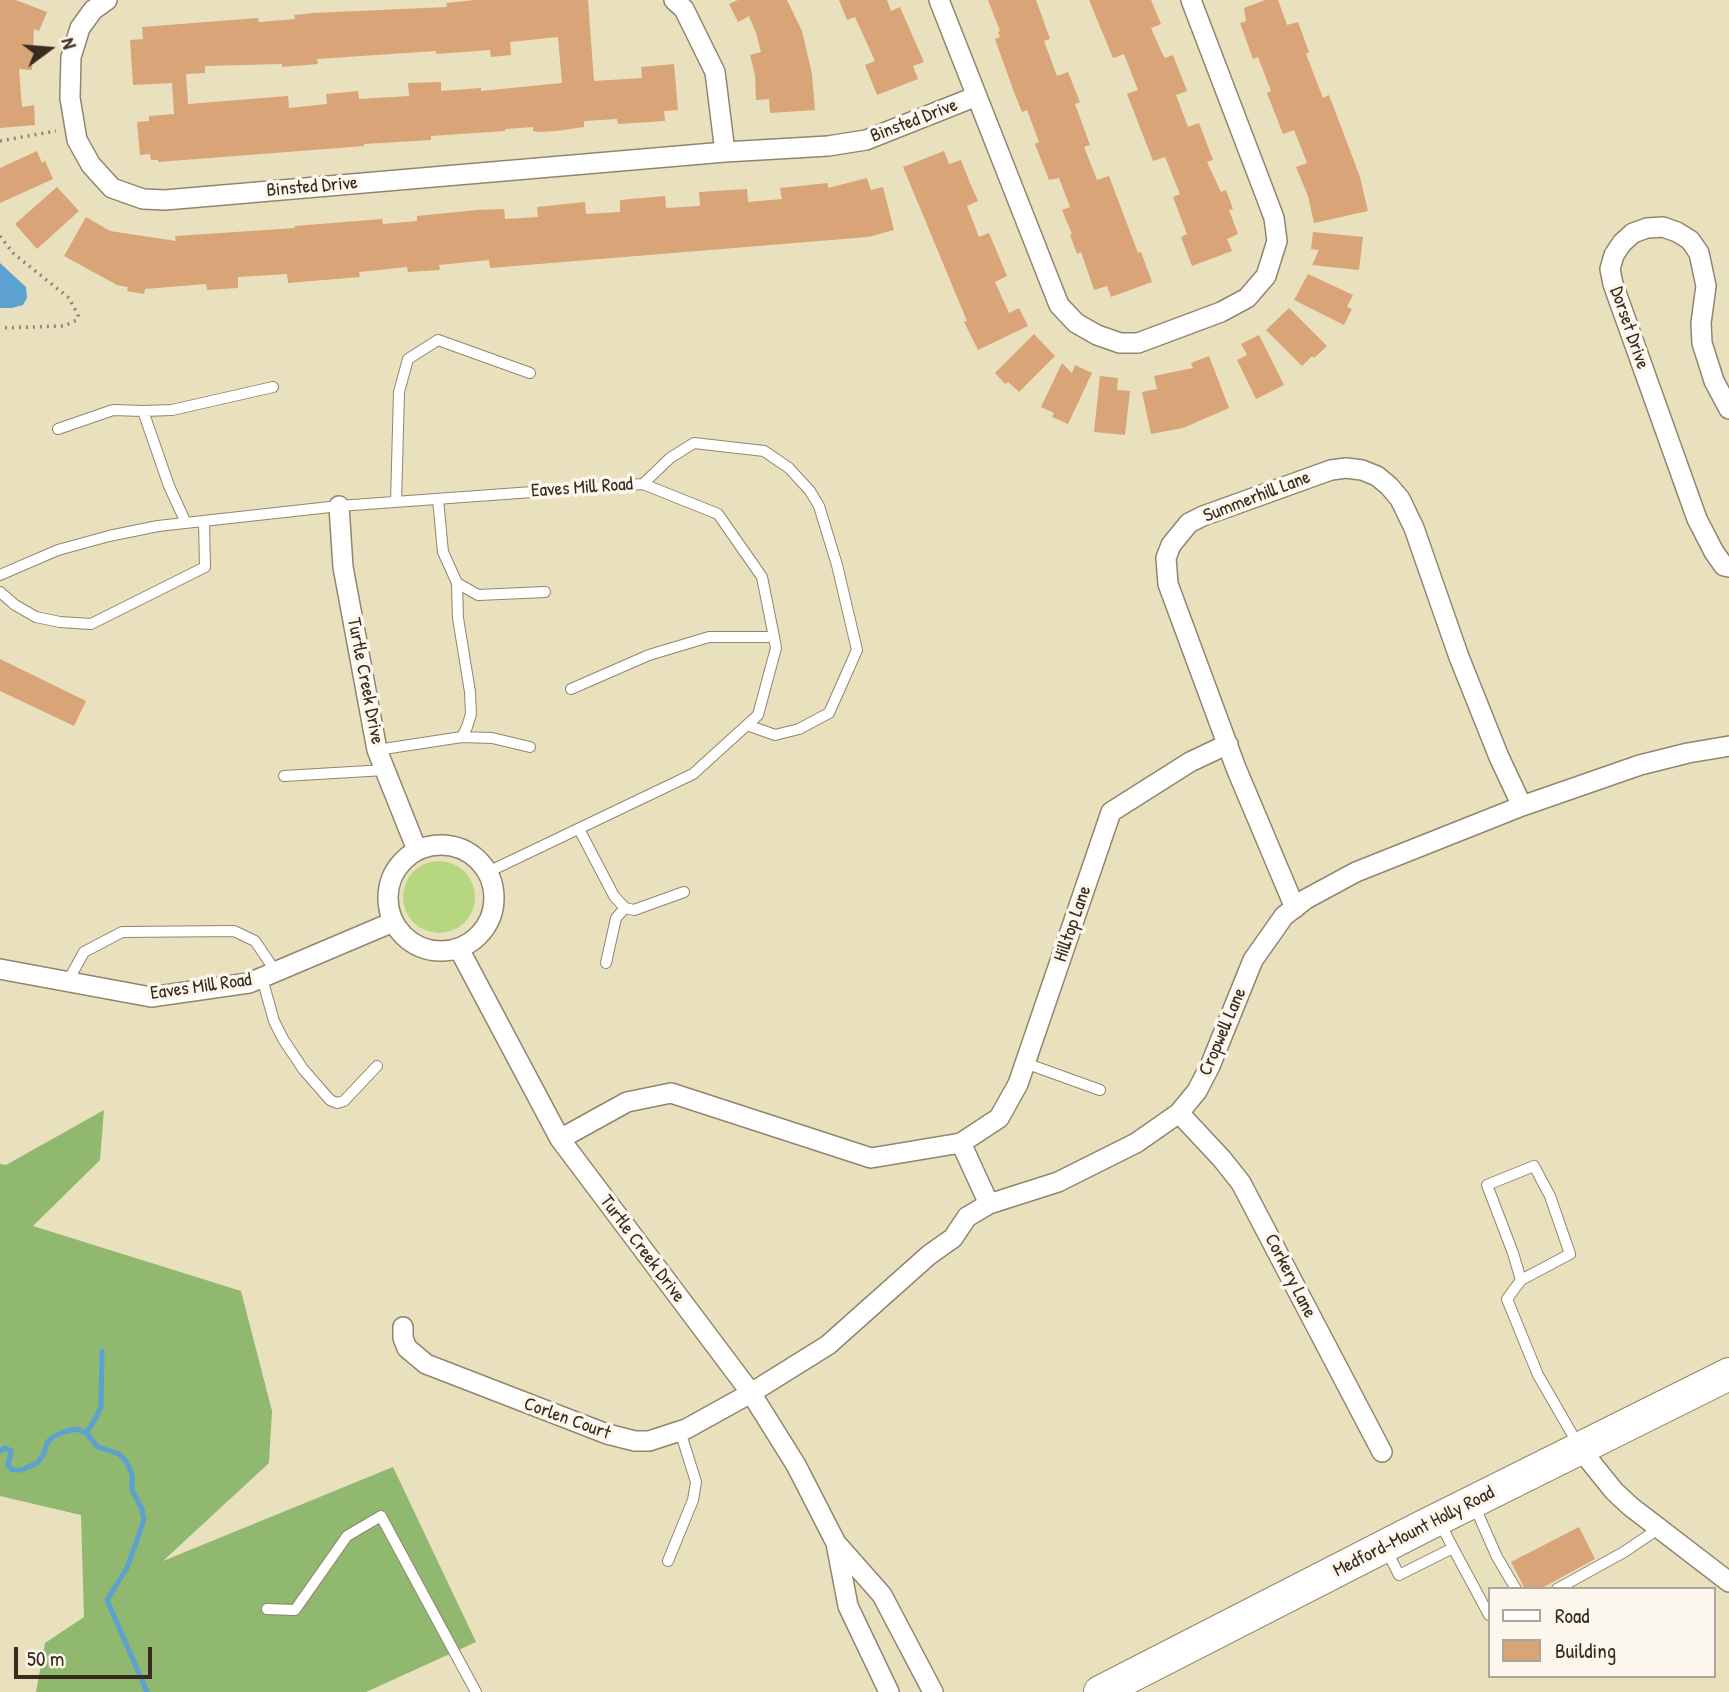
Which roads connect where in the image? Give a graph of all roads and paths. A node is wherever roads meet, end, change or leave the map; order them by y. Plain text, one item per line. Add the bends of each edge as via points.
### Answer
1 (107, 0) edge
2 (674, 0) edge
3 (939, 0) edge
4 (1191, 0) edge
5 (977, 96) junction
6 (56, 131) dead end
7 (0, 141) edge
8 (725, 152) junction
9 (0, 236) edge
10 (0, 328) edge
11 (530, 373) dead end
12 (273, 387) dead end
13 (1729, 409) edge
14 (142, 411) junction
15 (58, 429) dead end
16 (643, 484) junction
17 (438, 499) junction
18 (396, 502) junction
19 (339, 506) junction
20 (204, 522) junction
21 (186, 523) junction
22 (1729, 567) edge
23 (0, 575) edge
24 (457, 583) junction
25 (0, 592) edge
26 (545, 592) dead end
27 (774, 637) junction
28 (571, 689) dead end
29 (747, 725) junction
30 (462, 737) junction
31 (1228, 744) junction
32 (1729, 746) edge
33 (530, 747) dead end
34 (377, 750) junction
35 (385, 770) junction
36 (284, 776) dead end
37 (1522, 806) junction
38 (579, 829) junction
39 (417, 850) junction
40 (488, 872) junction
41 (684, 892) dead end
42 (625, 908) junction
43 (1294, 908) junction
44 (393, 922) junction
45 (460, 949) junction
46 (606, 963) dead end
47 (0, 969) edge
48 (269, 975) junction
49 (68, 981) junction
50 (1026, 1063) junction
51 (377, 1066) dead end
52 (1100, 1090) dead end
53 (1179, 1113) junction
54 (559, 1139) junction
55 (961, 1143) junction
56 (989, 1203) junction
57 (1521, 1280) junction
58 (403, 1327) dead end
59 (1729, 1374) edge
60 (751, 1394) junction
61 (680, 1431) junction
62 (1581, 1450) junction
63 (1382, 1452) dead end
64 (1473, 1502) junction
65 (1438, 1519) junction
66 (1658, 1529) junction
67 (836, 1543) junction
68 (1385, 1546) junction
69 (1453, 1548) junction
70 (668, 1561) dead end
71 (1729, 1582) edge
72 (1515, 1587) edge
73 (1561, 1587) edge
74 (267, 1609) dead end
75 (1488, 1613) edge
76 (476, 1692) edge
77 (889, 1692) edge
78 (933, 1692) edge
79 (1100, 1692) edge

1 - 8 street, Binsted Drive via 80,28 71,57 70,98 77,140 112,188 143,199
2 - 8 street via 684,9 715,72
3 - 5 street
4 - 5 street via 1274,218 1277,241 1266,276 1247,299 1221,312 1138,343 1109,339 1076,323 1059,305
5 - 8 street, Binsted Drive via 866,140
6 - 7 path
9 - 10 path via 13,253 69,298 78,315 64,326
11 - 18 lane via 438,340 408,359 399,392
12 - 14 lane via 173,410
13 - 22 street, Dorset Drive via 1702,343 1706,286 1699,254 1690,240 1663,227 1633,233 1614,255 1613,284 1698,519 1714,552
14 - 15 lane via 113,410
14 - 21 lane
16 - 17 lane, Eaves Mill Road
16 - 27 lane, Eaves Mill Road via 718,514 762,577
16 - 29 lane via 694,443 764,451 789,468 819,506 857,650 829,713 775,735
17 - 18 lane, Eaves Mill Road
17 - 24 lane via 443,552
18 - 19 lane, Eaves Mill Road
19 - 20 lane, Eaves Mill Road
19 - 34 street, Turtle Creek Drive via 343,567
20 - 21 lane, Eaves Mill Road
20 - 25 lane via 205,567 91,624 36,617
21 - 23 lane, Eaves Mill Road via 58,550
24 - 26 lane via 478,595
24 - 30 lane via 471,714
27 - 28 lane via 709,637 649,655
27 - 29 lane, Eaves Mill Road via 776,648 758,715
29 - 38 lane, Eaves Mill Road via 693,774
30 - 33 lane
30 - 34 lane
31 - 37 street, Summerhill Lane via 1168,584 1166,558 1171,545 1189,523 1203,516 1331,470 1363,470 1389,486 1414,528 1459,657
31 - 43 street, Summerhill Lane
31 - 50 street, Hilltop Lane via 1190,762 1111,813
32 - 37 street, Cropwell Lane via 1662,759
34 - 35 street, Turtle Creek Drive
35 - 36 lane
35 - 39 street, Turtle Creek Drive
37 - 43 street, Cropwell Lane via 1356,872
38 - 40 lane, Eaves Mill Road
38 - 42 lane via 614,897
39 - 40 street via 457,847 475,857
39 - 44 street via 396,868 387,895
40 - 45 street via 494,894 491,917 479,936
41 - 42 lane via 634,910
42 - 46 lane via 616,918
43 - 53 street, Cropwell Lane via 1253,960 1210,1066
44 - 45 street via 405,938 421,948 440,952
44 - 48 street, Eaves Mill Road
45 - 54 street, Turtle Creek Drive
47 - 49 street, Eaves Mill Road
48 - 49 street, Eaves Mill Road via 249,983 151,997
48 - 49 lane via 255,941 234,931 122,932 84,952
48 - 51 lane via 274,1021 303,1069 330,1100 344,1101
50 - 52 lane
50 - 55 street, Hilltop Lane via 999,1118
53 - 56 street, Cropwell Lane via 1136,1143 1058,1182
53 - 63 street, Corkery Lane via 1241,1183
54 - 55 street, Hilltop Lane via 626,1102 671,1093 871,1158
54 - 60 street, Turtle Creek Drive
55 - 56 street
56 - 60 street, Cropwell Lane via 967,1217 953,1238 843,1333
57 - 57 lane via 1570,1254 1534,1166 1487,1185
57 - 62 lane via 1507,1299 1538,1375
58 - 61 street, Corlen Court via 407,1348 416,1357 467,1382 635,1441
59 - 62 main road, Medford-Mount Holly Road
60 - 61 street, Corlen Court
60 - 67 street, Turtle Creek Drive via 796,1465
61 - 70 lane via 696,1482
62 - 64 main road, Medford-Mount Holly Road
62 - 66 street via 1614,1491
64 - 65 main road, Medford-Mount Holly Road
64 - 72 lane
65 - 68 main road, Medford-Mount Holly Road
65 - 69 lane
66 - 71 street
66 - 73 lane
67 - 77 street, Turtle Creek Drive via 848,1606
67 - 78 street, Turtle Creek Drive via 882,1595
68 - 69 lane via 1399,1576
68 - 79 main road, Medford-Mount Holly Road
69 - 75 lane
74 - 76 lane via 295,1610 347,1536 381,1516

